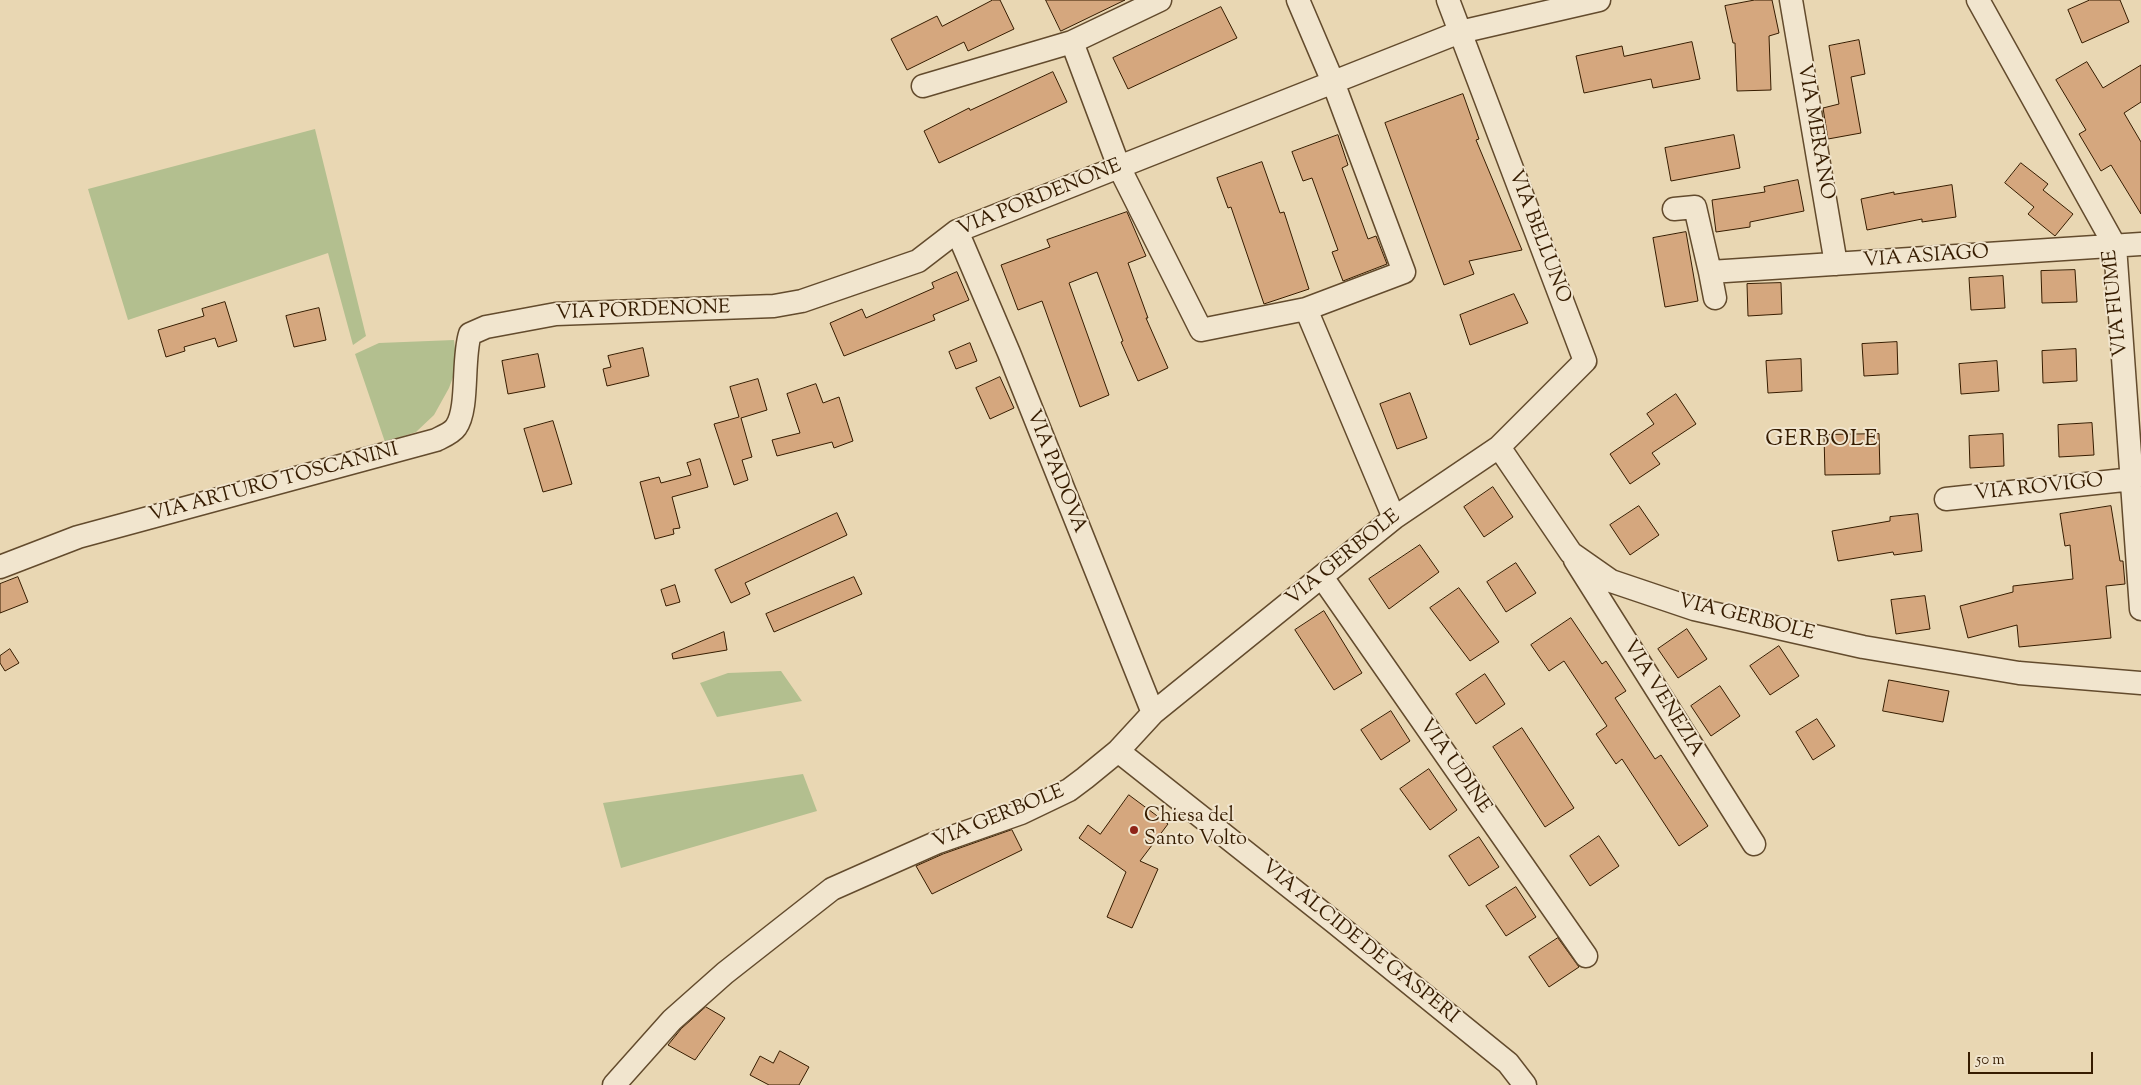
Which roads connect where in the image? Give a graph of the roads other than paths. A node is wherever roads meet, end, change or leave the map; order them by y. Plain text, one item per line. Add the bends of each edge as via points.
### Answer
1 (1160, 0) edge
2 (1298, 0) edge
3 (1448, 0) edge
4 (1599, 0) edge
5 (1791, 0) edge
6 (1978, 0) edge
7 (1460, 32) junction
8 (1072, 42) junction
9 (1333, 82) junction
10 (923, 86) dead end
11 (1119, 166) junction
12 (1674, 209) dead end
13 (957, 231) junction
14 (2141, 244) edge
15 (2114, 246) junction
16 (1836, 264) junction
17 (1710, 272) junction
18 (1715, 298) dead end
19 (1306, 309) junction
20 (470, 334) joint
21 (1499, 446) junction
22 (2133, 479) junction
23 (1946, 499) dead end
24 (1394, 518) junction
25 (1571, 553) junction
26 (0, 567) edge
27 (1322, 577) junction
28 (2141, 609) edge
29 (2141, 683) edge
30 (1153, 713) junction
31 (1118, 751) junction
32 (1754, 844) dead end
33 (1586, 956) dead end
34 (614, 1085) edge
35 (1525, 1085) edge

1 - 8 street
2 - 9 street
3 - 7 street, VIA BELLUNO
4 - 7 street, VIA PORDENONE
5 - 16 street, VIA MERANO
6 - 15 street, VIA FIUME
7 - 9 street, VIA PORDENONE
7 - 21 street, VIA BELLUNO via 1585,361
8 - 10 street
8 - 11 street
9 - 11 street, VIA PORDENONE
9 - 19 street via 1404,272
11 - 13 street, VIA PORDENONE
11 - 19 street via 1201,330
12 - 17 street via 1695,207
13 - 20 street, VIA PORDENONE via 918,262 793,302 774,306 556,314 486,327
13 - 30 street, VIA PADOVA
14 - 15 street, VIA ASIAGO
15 - 16 street, VIA ASIAGO
15 - 22 street, VIA FIUME
16 - 17 street, VIA ASIAGO
17 - 18 street
19 - 24 street
20 - 26 street, VIA ARTURO TOSCANINI via 466,348 462,411 456,428 436,440 78,536
21 - 24 street, VIA GERBOLE
21 - 25 street, VIA GERBOLE
22 - 23 street, VIA ROVIGO
22 - 28 street, VIA FIUME
24 - 27 street, VIA GERBOLE
25 - 29 street, VIA GERBOLE via 1611,581 1694,609 1862,648 2019,673
25 - 32 street, VIA VENEZIA
27 - 30 street, VIA GERBOLE
27 - 33 street, VIA UDINE
30 - 31 street, VIA GERBOLE
31 - 34 street, VIA GERBOLE via 1068,790 1021,813 938,842 832,889 725,973 672,1020
31 - 35 street, VIA ALCIDE DE GASPERI via 1500,1057

